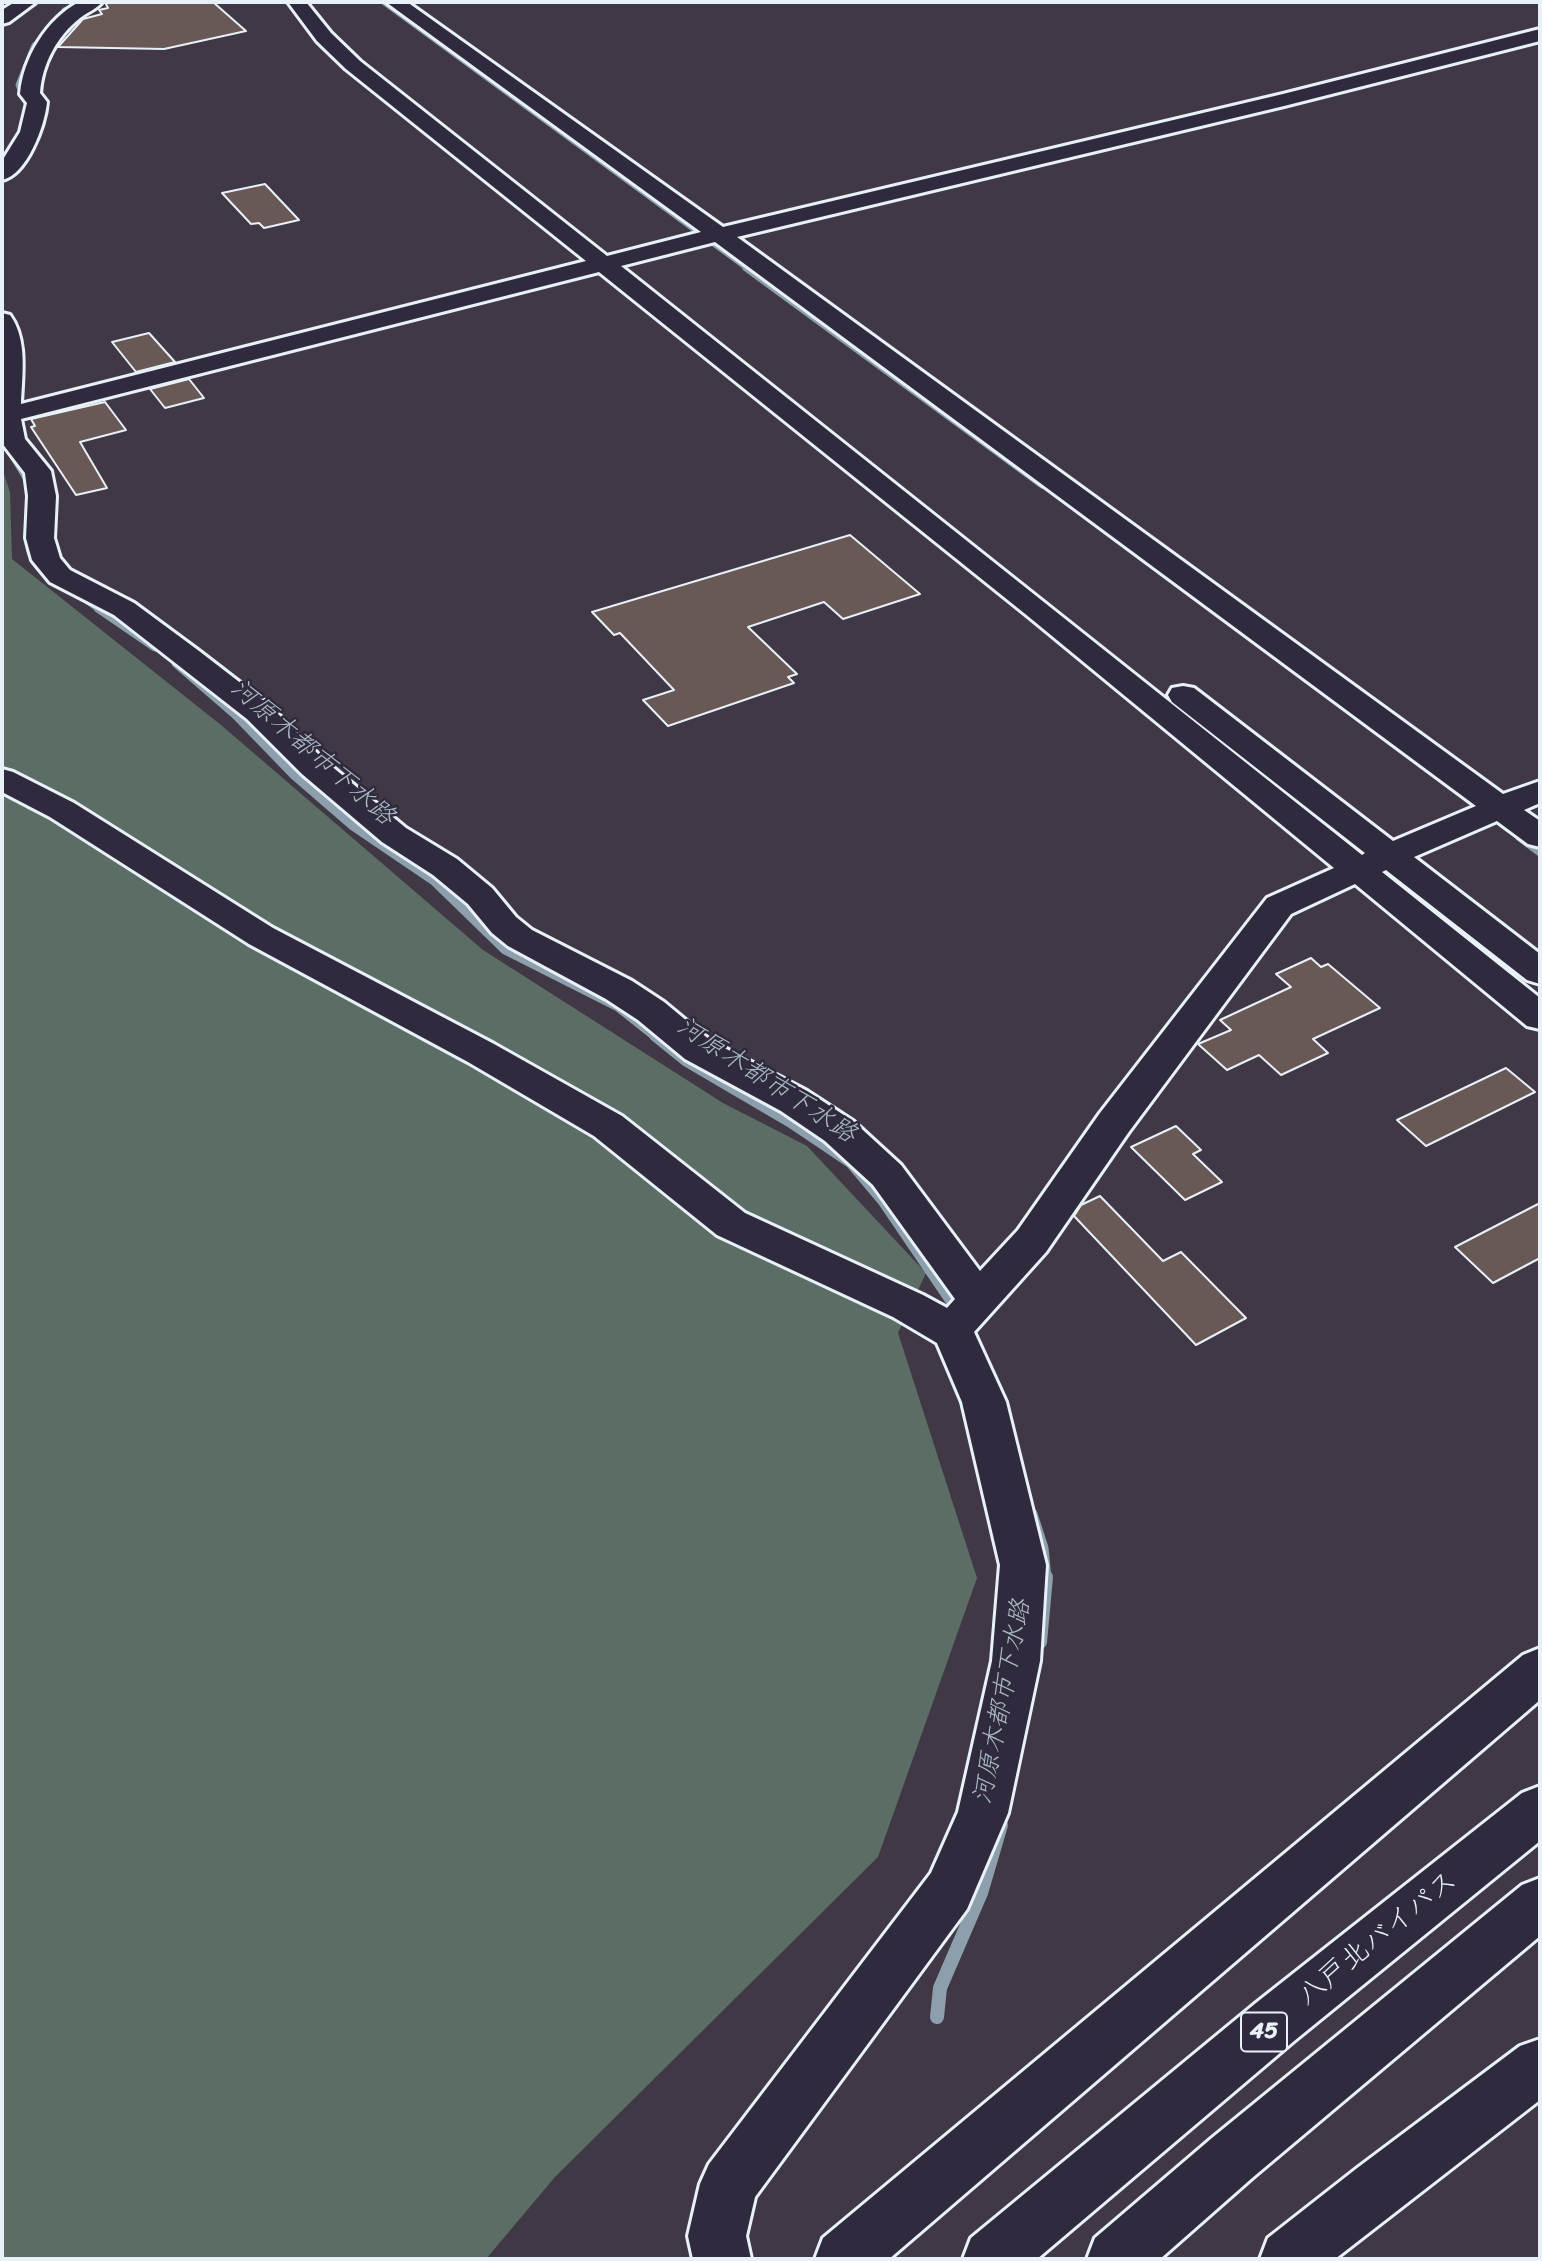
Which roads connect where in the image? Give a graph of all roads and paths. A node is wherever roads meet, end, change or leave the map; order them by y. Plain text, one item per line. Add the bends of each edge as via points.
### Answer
1 (27, 2) edge
2 (93, 2) edge
3 (297, 2) edge
4 (321, 2) edge
5 (395, 2) edge
6 (2, 18) edge
7 (1540, 36) edge
8 (2, 174) edge
9 (720, 236) junction
10 (616, 262) junction
11 (2, 320) edge
12 (7, 415) junction
13 (2, 779) edge
14 (1540, 791) edge
15 (1501, 808) junction
16 (1540, 837) edge
17 (1372, 863) junction
18 (1540, 972) edge
19 (1540, 1017) edge
20 (966, 1316) junction
21 (1540, 1670) edge
22 (1540, 1810) edge
23 (1540, 1903) edge
24 (1540, 2066) edge
25 (722, 2259) edge
26 (844, 2259) edge
27 (992, 2259) edge
28 (1116, 2259) edge
29 (1289, 2259) edge

1 - 6 main road
2 - 8 main road via 74,10 44,49 29,81 30,94 37,102 36,121 25,147
3 - 10 main road via 353,65
4 - 10 main road via 367,55
5 - 9 main road
7 - 9 main road
9 - 10 main road
9 - 15 main road
10 - 12 main road
10 - 17 main road via 1050,620
11 - 12 main road via 11,361
12 - 20 main road via 12,439 38,471 40,538 46,560 60,576 124,609 258,712 313,767 394,835 480,896 520,939 619,990 698,1050 794,1101 839,1131 887,1175
13 - 20 main road via 62,810 261,936 608,1126 731,1224 908,1306
14 - 15 main road
15 - 16 main road
15 - 17 main road
17 - 18 main road
17 - 19 main road
17 - 20 main road via 1279,906 1114,1122 1032,1241
20 - 25 main road via 1023,1564 1016,1661 983,1813 949,1891 729,2184 717,2236
21 - 26 main road
22 - 27 main road, 八戸北バイパス / 45 via 1275,2022
23 - 28 main road
24 - 29 main road

